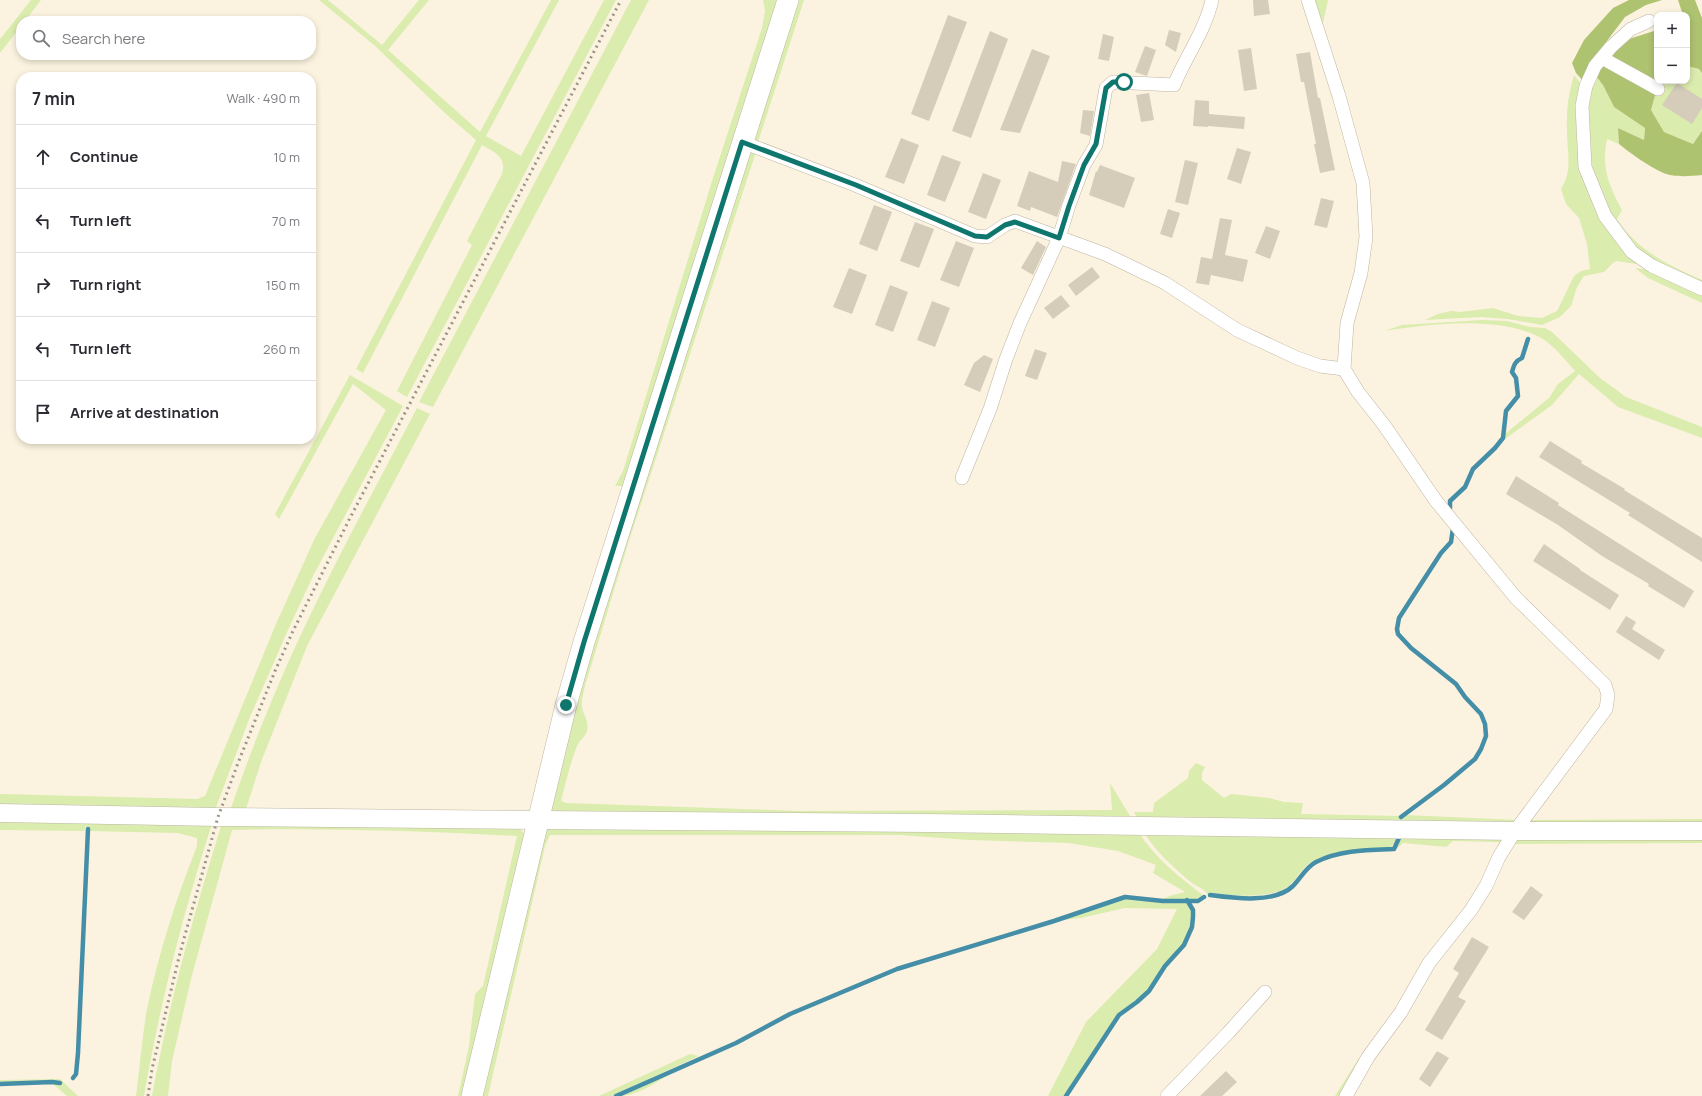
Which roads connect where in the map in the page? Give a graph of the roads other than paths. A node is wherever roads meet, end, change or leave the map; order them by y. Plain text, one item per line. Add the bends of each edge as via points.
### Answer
1 (788, 0) edge
2 (1212, 0) edge
3 (1308, 0) edge
4 (1649, 21) dead end
5 (1602, 58) junction
6 (1658, 89) dead end
7 (742, 142) junction
8 (1059, 238) junction
9 (1702, 289) edge
10 (1344, 369) junction
11 (962, 478) dead end
12 (0, 813) edge
13 (539, 820) junction
14 (1515, 831) junction
15 (1702, 831) edge
16 (1265, 992) dead end
17 (472, 1096) edge
18 (1167, 1096) edge
19 (1346, 1096) edge

1 - 7 main road
2 - 8 street via 1201,35 1174,85 1113,82 1106,88 1096,144 1084,165
3 - 10 street via 1339,96 1363,183 1366,237 1361,273 1347,323
4 - 5 street via 1631,29
5 - 6 street
5 - 9 street via 1586,86 1582,106 1585,167 1605,216 1632,252 1652,266
7 - 8 street via 856,185 975,236 987,237 1005,225 1015,222
7 - 13 main road via 584,642 566,705
8 - 10 street via 1105,254 1165,283 1237,330 1297,358 1320,366
8 - 11 street via 1020,323 990,409
10 - 14 street via 1436,501 1516,598 1605,685 1608,695 1606,709
12 - 13 main road
13 - 14 main road
13 - 17 main road
14 - 15 main road
14 - 19 street via 1475,904 1430,963 1401,1012 1368,1057
16 - 18 street

